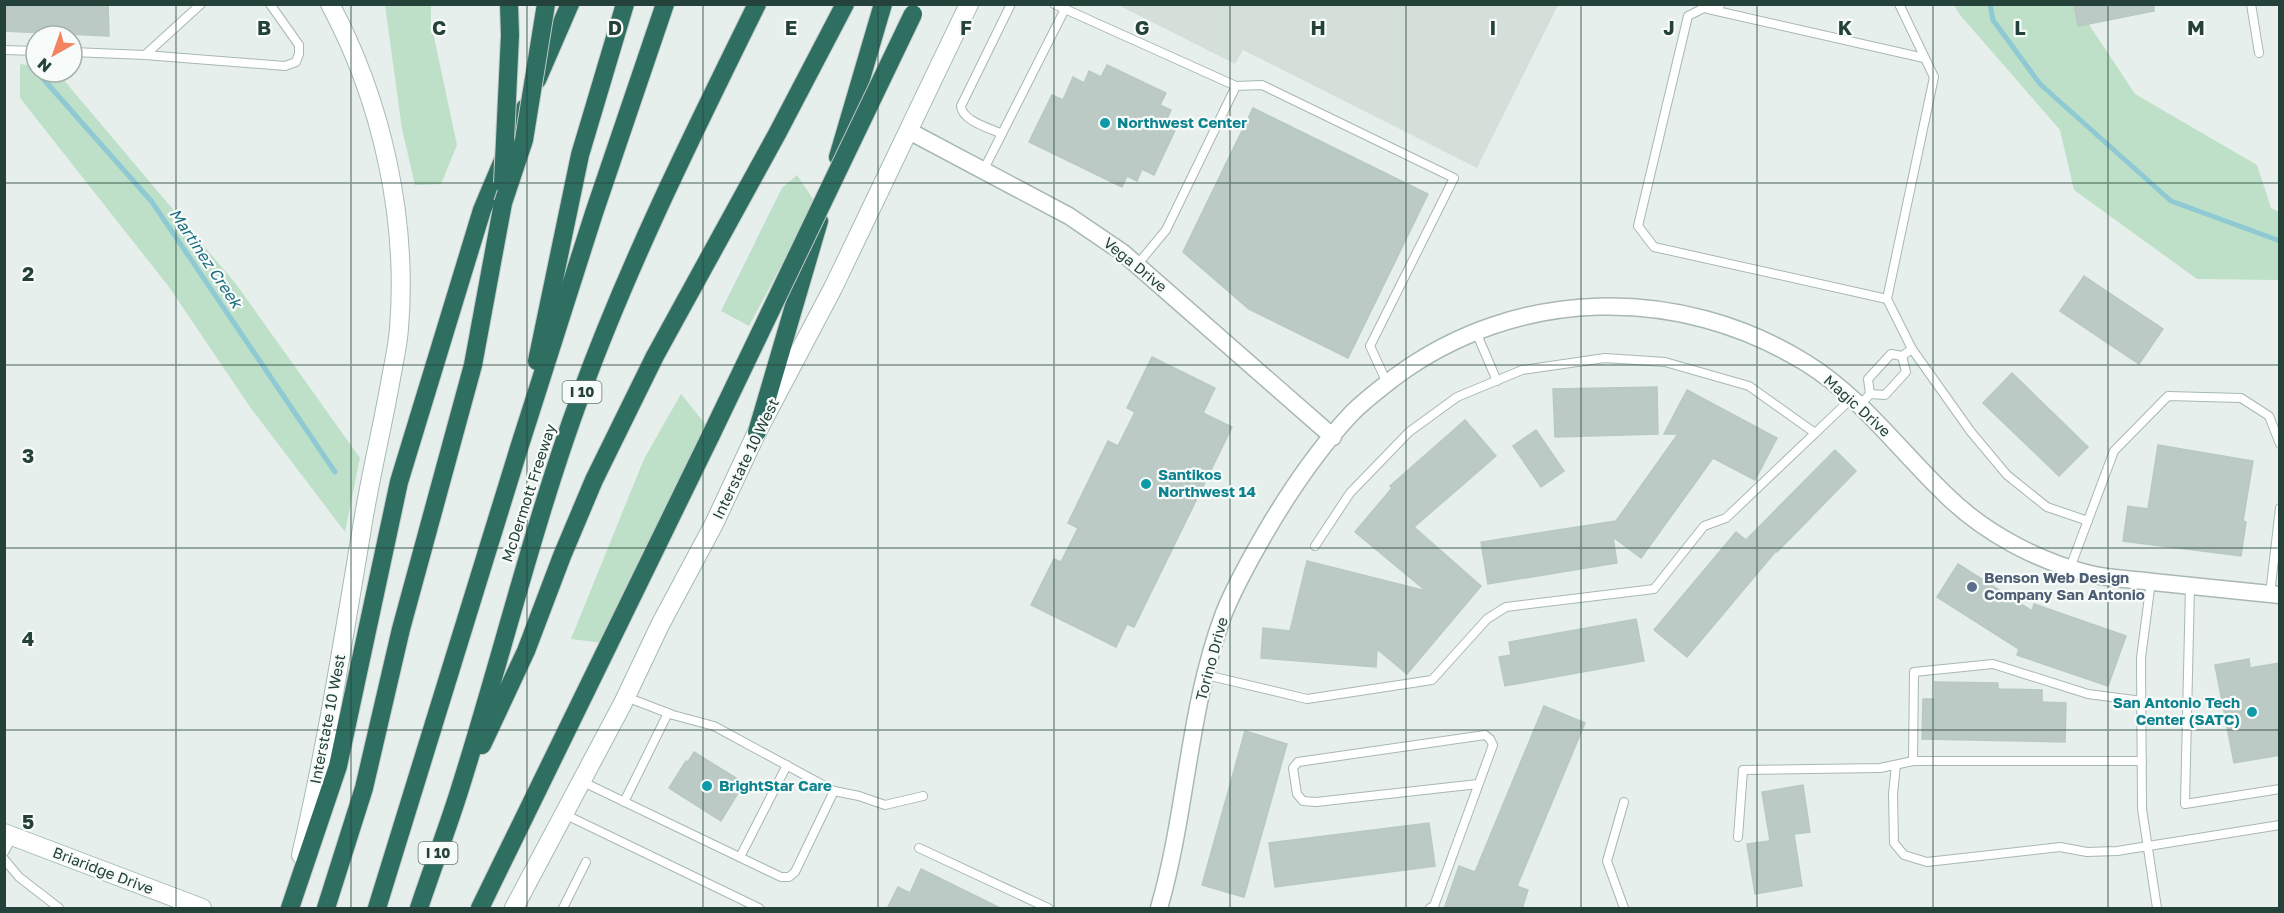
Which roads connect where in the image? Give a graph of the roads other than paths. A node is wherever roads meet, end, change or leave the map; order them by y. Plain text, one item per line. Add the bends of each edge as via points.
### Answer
1 (201, 4) edge
2 (270, 4) edge
3 (330, 4) edge
4 (509, 4) edge
5 (546, 4) edge
6 (570, 4) edge
7 (626, 4) edge
8 (665, 4) edge
9 (757, 4) edge
10 (845, 4) edge
11 (884, 4) edge
12 (969, 4) edge
13 (1011, 4) edge
14 (1054, 4) edge
15 (1721, 4) edge
16 (1899, 4) edge
17 (2252, 4) edge
18 (915, 8) edge
19 (1704, 8) junction
20 (1065, 9) junction
21 (4, 50) edge
22 (24, 51) edge
23 (84, 52) edge
24 (2259, 53) dead end
25 (146, 55) junction
26 (1924, 58) junction
27 (1236, 86) junction
28 (909, 131) junction
29 (1002, 134) junction
30 (983, 171) junction
31 (503, 203) junction
32 (1137, 265) junction
33 (1887, 299) junction
34 (1476, 331) junction
35 (1912, 349) junction
36 (1902, 356) junction
37 (1497, 381) junction
38 (1387, 383) junction
39 (1860, 399) junction
40 (757, 432) junction
41 (1815, 433) junction
42 (1333, 437) junction
43 (2280, 444) edge
44 (519, 448) junction
45 (2280, 508) edge
46 (2088, 521) junction
47 (1315, 546) dead end
48 (2070, 568) junction
49 (2151, 581) junction
50 (2190, 586) junction
51 (2275, 595) edge
52 (1206, 675) junction
53 (626, 696) junction
54 (2142, 701) junction
55 (668, 713) junction
56 (2142, 760) junction
57 (1913, 761) junction
58 (787, 765) junction
59 (1896, 765) junction
60 (581, 781) junction
61 (1479, 784) junction
62 (2280, 789) edge
63 (834, 791) junction
64 (923, 796) dead end
65 (457, 798) junction
66 (624, 802) junction
67 (1624, 802) dead end
68 (564, 814) junction
69 (2280, 825) edge
70 (1738, 837) dead end
71 (7, 840) edge
72 (2148, 845) junction
73 (919, 848) dead end
74 (740, 857) junction
75 (4, 859) edge
76 (586, 862) dead end
77 (59, 909) edge
78 (202, 909) edge
79 (289, 909) edge
80 (326, 909) edge
81 (377, 909) edge
82 (418, 909) edge
83 (480, 909) edge
84 (514, 909) edge
85 (562, 909) edge
86 (759, 909) edge
87 (1048, 909) edge
88 (1159, 909) edge
89 (1430, 909) edge
90 (1624, 909) edge
91 (2157, 909) edge

1 - 25 lane
2 - 25 lane via 299,45 296,62 285,66
3 - 79 main road, Interstate 10 West via 370,94 386,153 399,245 399,329
4 - 31 highway, bridge
5 - 31 highway, bridge via 524,140
6 - 79 highway via 482,210 399,482 338,766
7 - 44 highway via 580,154
8 - 44 highway, McDermott Freeway / I 10
9 - 65 highway, McDermott Freeway / I 10 via 657,213 581,394 540,514
10 - 65 highway via 655,356 599,469 526,651
11 - 40 highway
12 - 28 main road, Interstate 10 West
13 - 29 lane via 961,106 966,117
14 - 20 lane
15 - 19 lane
16 - 26 lane
17 - 24 lane
18 - 83 highway, bridge
19 - 26 lane
19 - 33 lane via 1688,16 1638,226 1654,248
20 - 27 lane
20 - 29 lane
21 - 22 lane
23 - 25 lane
26 - 33 lane via 1934,77
27 - 32 lane via 1166,230
27 - 38 lane via 1262,85 1454,178 1370,346
28 - 30 street, Vega Drive
28 - 40 main road, Interstate 10 West
29 - 30 lane
30 - 32 street, Vega Drive via 1069,216
31 - 80 highway via 473,364 401,629 364,788
32 - 42 street, Vega Drive
33 - 35 lane
34 - 37 lane
34 - 38 street, Magic Drive via 1414,363
34 - 39 street, Magic Drive via 1555,309 1631,306 1669,310 1724,324 1777,346
35 - 36 lane
35 - 46 lane via 2007,475 2047,507
36 - 39 lane via 1891,354 1868,379
36 - 39 lane via 1906,372 1885,395
37 - 41 lane via 1522,370 1605,358 1665,362 1749,386
37 - 47 lane via 1457,397 1409,432 1350,493
38 - 42 street, Magic Drive via 1354,411
39 - 41 lane
39 - 48 street, Magic Drive via 1968,516 2031,552
40 - 53 main road, Interstate 10 West
41 - 52 lane via 1726,518 1704,526 1654,589 1506,608 1487,619 1432,680 1307,699
42 - 52 street, Torino Drive via 1297,482 1239,578 1213,645
43 - 46 lane via 2269,416 2241,398 2168,396 2114,451
44 - 81 highway, McDermott Freeway / I 10
45 - 51 lane
46 - 48 lane
48 - 49 street, Magic Drive via 2093,575
49 - 50 street, Magic Drive
49 - 54 lane via 2141,658
50 - 51 street, Magic Drive
50 - 62 lane via 2185,804
52 - 88 street, Torino Drive via 1170,870
53 - 55 lane
53 - 60 main road, Interstate 10 West
54 - 56 lane
54 - 57 lane via 2088,694 1993,664 1914,672
55 - 58 lane via 714,726
55 - 66 lane
56 - 57 lane
56 - 72 lane via 2142,809
57 - 59 lane
58 - 63 lane
58 - 74 lane
59 - 70 lane via 1743,770
59 - 72 lane via 1894,843 1904,855 1928,862 2060,847 2087,852
60 - 66 lane
60 - 68 main road, Interstate 10 West
61 - 61 lane via 1493,746 1485,735 1299,762 1293,768 1297,794 1304,801
61 - 89 lane
63 - 64 lane via 885,805
63 - 74 lane via 789,877
65 - 82 highway, McDermott Freeway / I 10
66 - 74 lane
67 - 90 lane via 1607,861
68 - 84 main road, Interstate 10 West
68 - 86 lane
69 - 72 lane
71 - 78 main road, Briaridge Drive
72 - 91 lane
73 - 87 lane
75 - 77 lane via 19,877
76 - 85 lane

